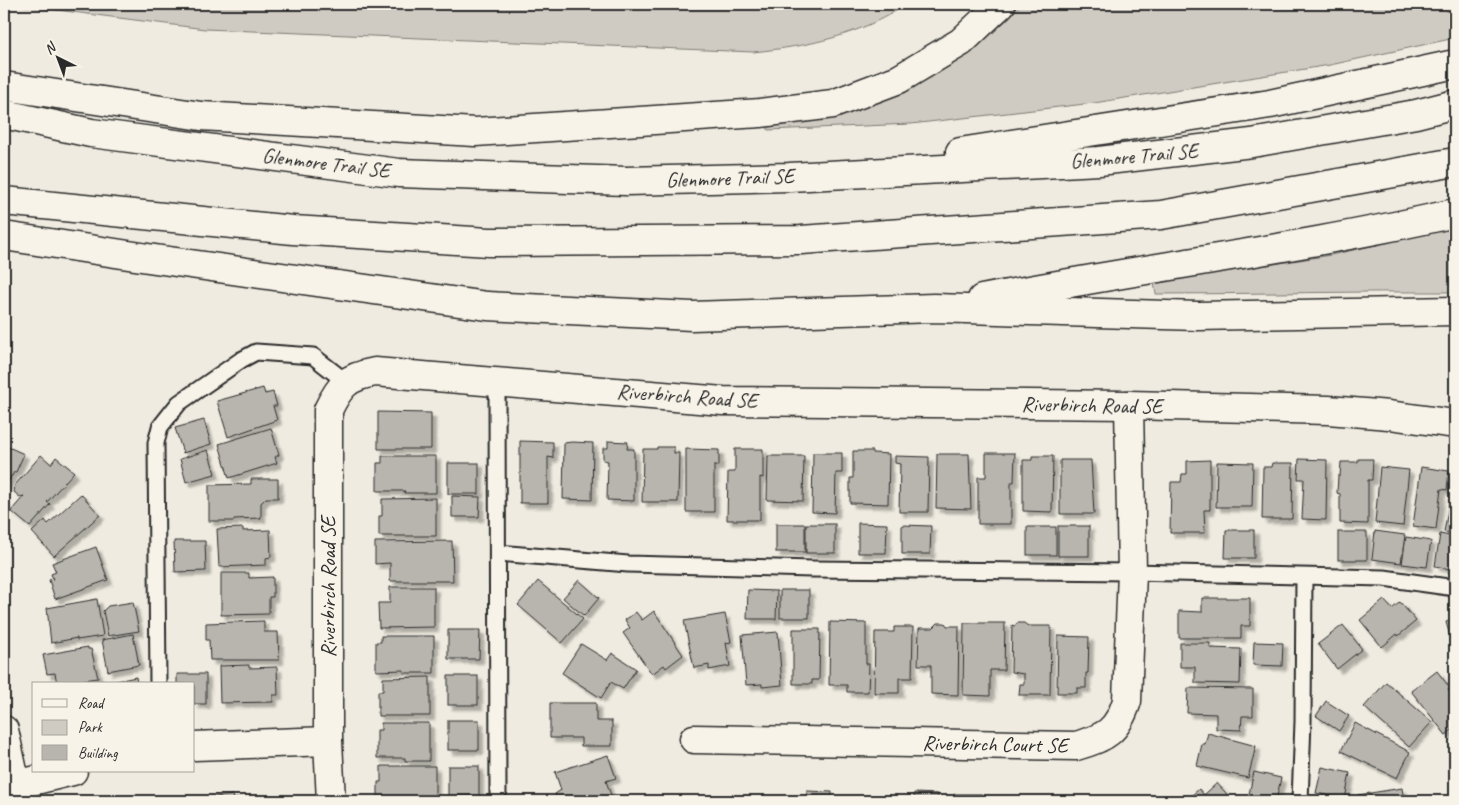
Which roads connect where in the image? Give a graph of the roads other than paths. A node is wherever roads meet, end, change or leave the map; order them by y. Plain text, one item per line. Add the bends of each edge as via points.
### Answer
1 (1001, 4) edge
2 (1455, 64) edge
3 (4, 86) edge
4 (1455, 104) edge
5 (4, 114) edge
6 (1455, 162) edge
7 (789, 176) junction
8 (4, 201) edge
9 (1455, 213) edge
10 (4, 236) edge
11 (934, 308) junction
12 (1455, 312) edge
13 (497, 381) junction
14 (346, 382) junction
15 (1129, 405) junction
16 (1455, 424) edge
17 (498, 553) junction
18 (1132, 572) junction
19 (1304, 577) junction
20 (1455, 588) edge
21 (158, 682) edge
22 (4, 730) edge
23 (694, 739) dead end
24 (328, 741) junction
25 (195, 746) edge
26 (69, 772) edge
27 (10, 788) edge
28 (331, 801) edge
29 (498, 801) edge
30 (1300, 801) edge

1 - 3 main road via 961,42 899,78 833,104 760,113 475,132 200,116
2 - 7 main road via 1260,105
4 - 7 main road, Glenmore Trail SE via 1252,144 1099,161
5 - 7 main road, Glenmore Trail SE via 92,133 399,173 626,181
6 - 8 main road via 1160,215 801,240 489,242 293,230
9 - 11 main road via 1300,244
10 - 11 main road via 487,306 692,316
11 - 12 main road via 1198,316
13 - 14 main road, Riverbirch Road SE via 375,372
13 - 15 main road, Riverbirch Road SE via 723,400
13 - 17 lane
14 - 21 lane via 313,356 256,352 179,403 160,426 156,443
14 - 24 main road, Riverbirch Road SE via 328,410
15 - 16 main road, Riverbirch Road SE via 1328,410
15 - 18 main road, Riverbirch Court SE
17 - 18 lane via 628,564
17 - 29 lane
18 - 19 lane
18 - 23 main road, Riverbirch Court SE via 1127,701 1122,717 1108,734 1091,741 1076,746
19 - 20 lane via 1384,578
19 - 30 lane
22 - 27 main road
24 - 25 main road
24 - 28 main road, Riverbirch Road SE
26 - 27 main road

